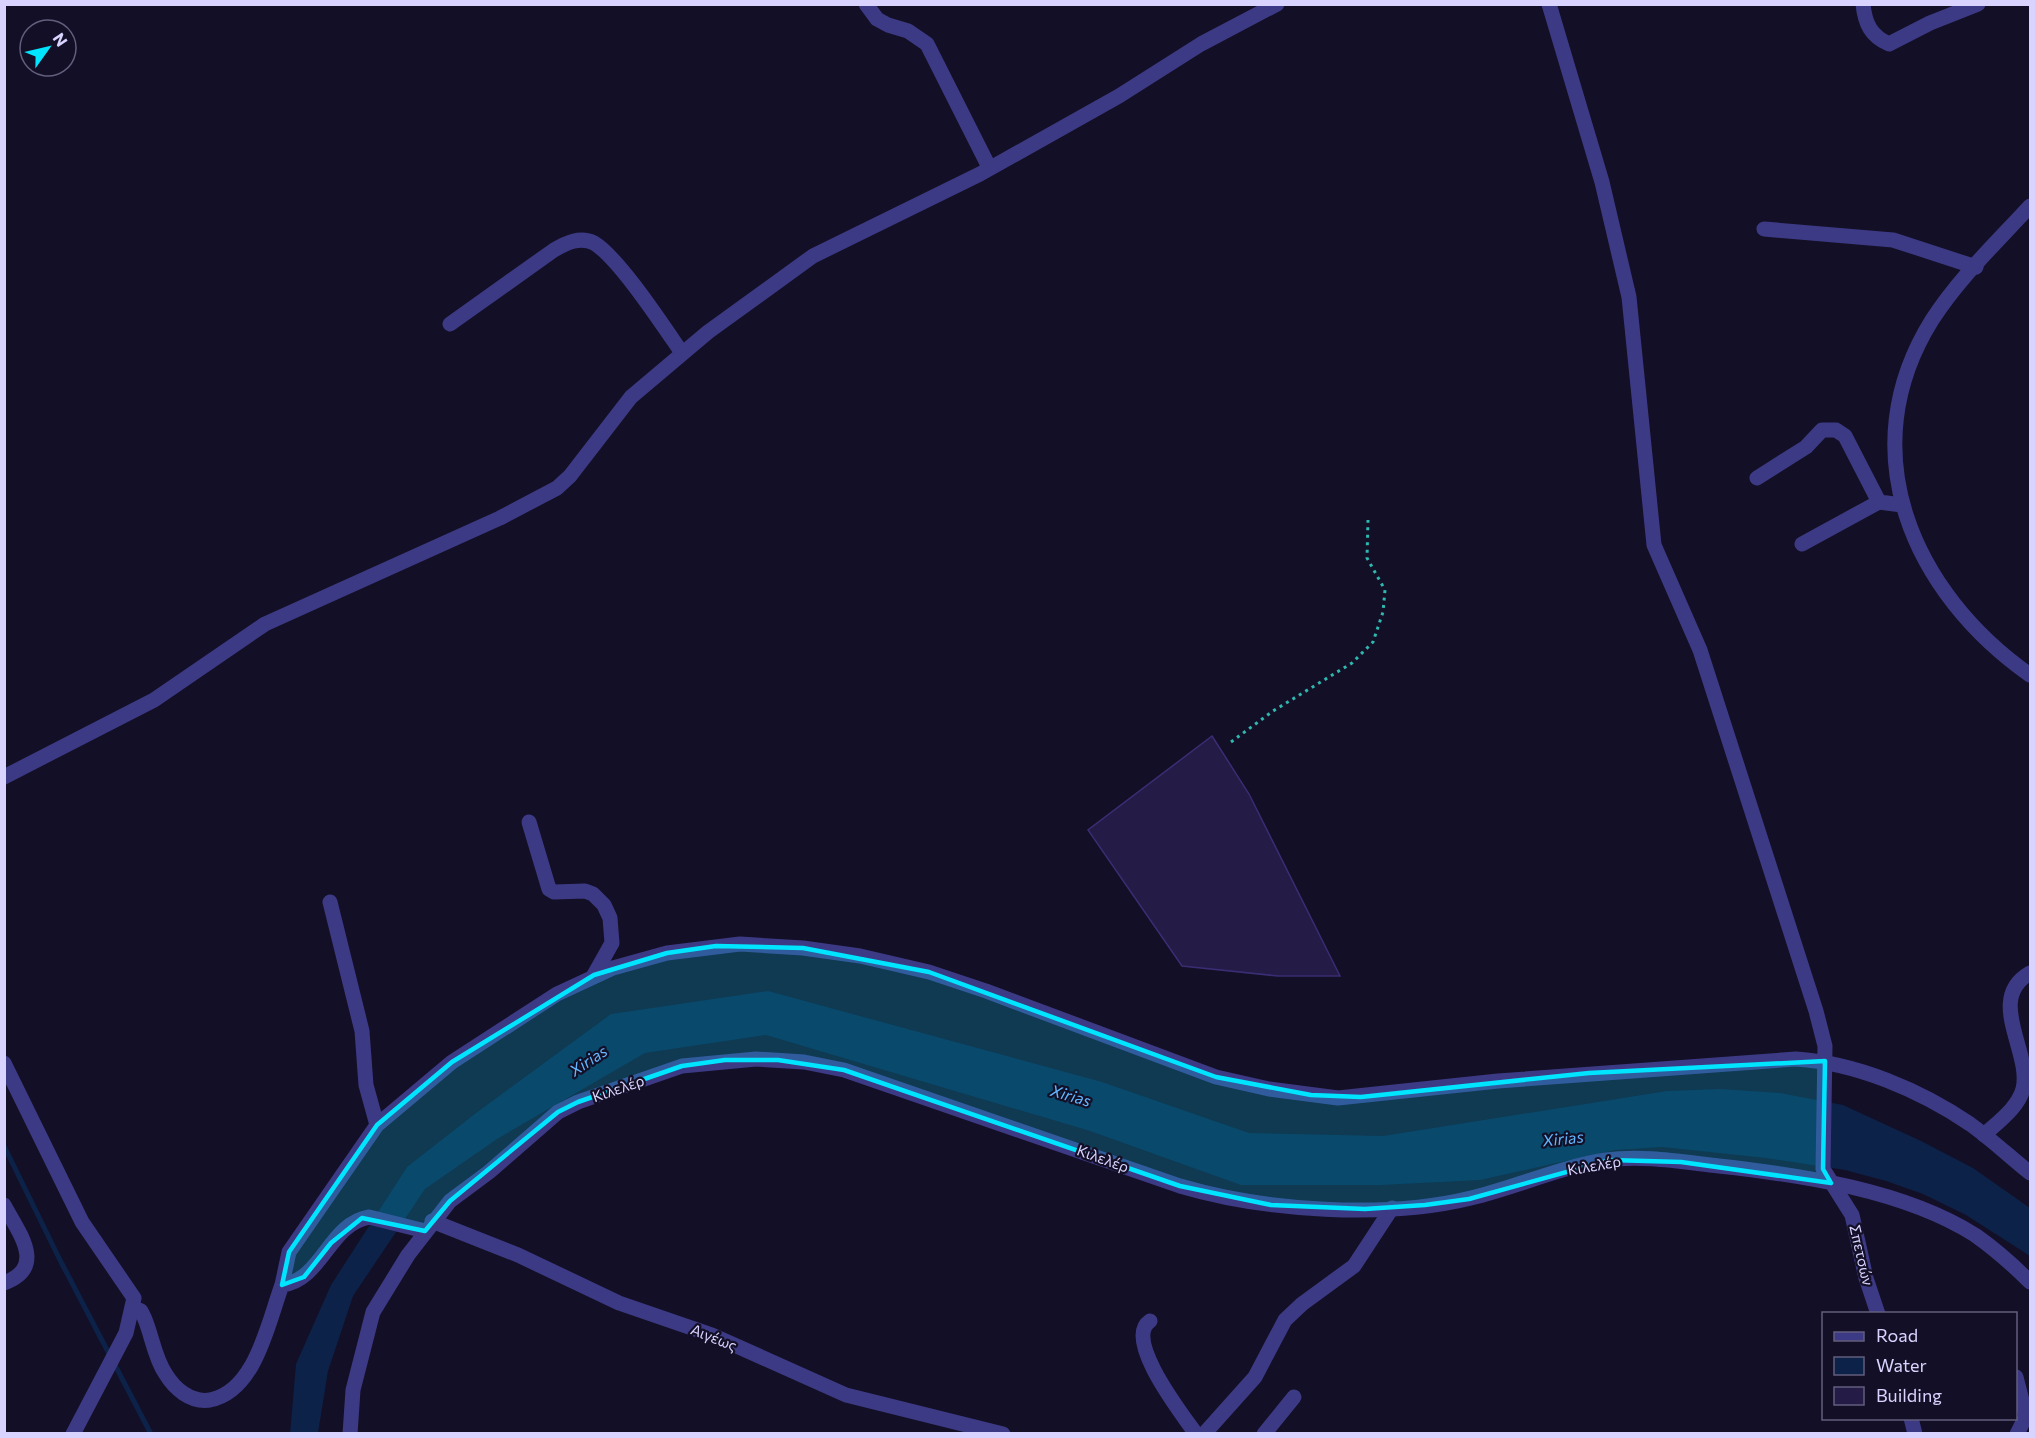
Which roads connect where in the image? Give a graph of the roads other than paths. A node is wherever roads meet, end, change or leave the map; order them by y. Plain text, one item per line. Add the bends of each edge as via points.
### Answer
1 (866, 4) edge
2 (1277, 4) edge
3 (1549, 4) edge
4 (1863, 4) edge
5 (1978, 4) edge
6 (989, 167) junction
7 (2031, 206) edge
8 (1764, 229) dead end
9 (1976, 267) junction
10 (450, 324) dead end
11 (682, 353) junction
12 (1757, 478) dead end
13 (1879, 501) junction
14 (1902, 505) junction
15 (1802, 544) dead end
16 (2031, 675) edge
17 (4, 777) edge
18 (529, 822) dead end
19 (330, 902) dead end
20 (2031, 973) edge
21 (594, 975) junction
22 (1825, 1061) junction
23 (4, 1063) edge
24 (375, 1120) junction
25 (1984, 1135) junction
26 (2031, 1173) edge
27 (1827, 1176) junction
28 (4, 1205) edge
29 (1392, 1208) junction
30 (429, 1226) junction
31 (2031, 1281) edge
32 (4, 1283) edge
33 (282, 1285) junction
34 (134, 1308) junction
35 (1877, 1312) edge
36 (1150, 1321) dead end
37 (2017, 1381) edge
38 (1294, 1397) dead end
39 (73, 1434) edge
40 (350, 1434) edge
41 (1003, 1434) edge
42 (1196, 1434) edge
43 (1204, 1434) edge
44 (1264, 1434) edge
45 (2017, 1434) edge

1 - 6 street via 878,19 927,44
2 - 6 street
3 - 22 street via 1602,182 1629,297 1654,545 1700,650 1818,1019
4 - 5 street via 1865,21 1875,37 1889,44
6 - 11 street via 938,196 819,252
7 - 9 street
8 - 9 street via 1893,240
9 - 14 street via 1931,322 1905,378 1896,429
10 - 11 street via 554,250 582,240 593,243 609,256
11 - 17 street via 631,396 557,488 500,518 265,624 154,700
12 - 13 street via 1806,447 1822,430 1836,430 1845,436
13 - 14 street
13 - 15 street
14 - 16 street via 1920,553 1945,593 1982,636
18 - 21 street via 549,889 593,894 610,918 612,943
19 - 24 street via 362,1031
20 - 25 street via 2019,981 2009,1005 2024,1087 2019,1102
21 - 22 street via 667,952 724,945 803,948 860,956 929,972 986,991 1216,1077 1338,1098 1589,1073 1772,1060
21 - 24 street via 518,1017
22 - 25 street via 1924,1098
22 - 27 street
23 - 34 street via 82,1222 133,1293
24 - 33 street via 289,1252
25 - 26 street
27 - 29 street, Κιλελέρ via 1681,1162 1610,1160 1469,1198
27 - 31 street, Κιλελέρ via 1950,1223 1987,1244
27 - 35 street, Σπετσών via 1852,1215
28 - 32 street via 28,1258 27,1269 21,1276
29 - 30 street, Κιλελέρ via 1271,1205 1213,1195 854,1073 820,1065 756,1059 682,1066 558,1112 450,1201
29 - 43 street via 1354,1266 1285,1320 1255,1377
30 - 33 street, Αιγέως via 363,1218 341,1233 304,1277
30 - 40 street, Κιλελέρ via 373,1312 353,1390
30 - 41 street, Αιγέως via 547,1268 619,1303 712,1335 846,1395
33 - 34 street via 259,1352 243,1378 226,1394 206,1400 184,1393 168,1378 144,1317
34 - 39 street via 126,1334
36 - 42 street via 1141,1332 1152,1367
37 - 45 street via 2026,1416
38 - 44 street

